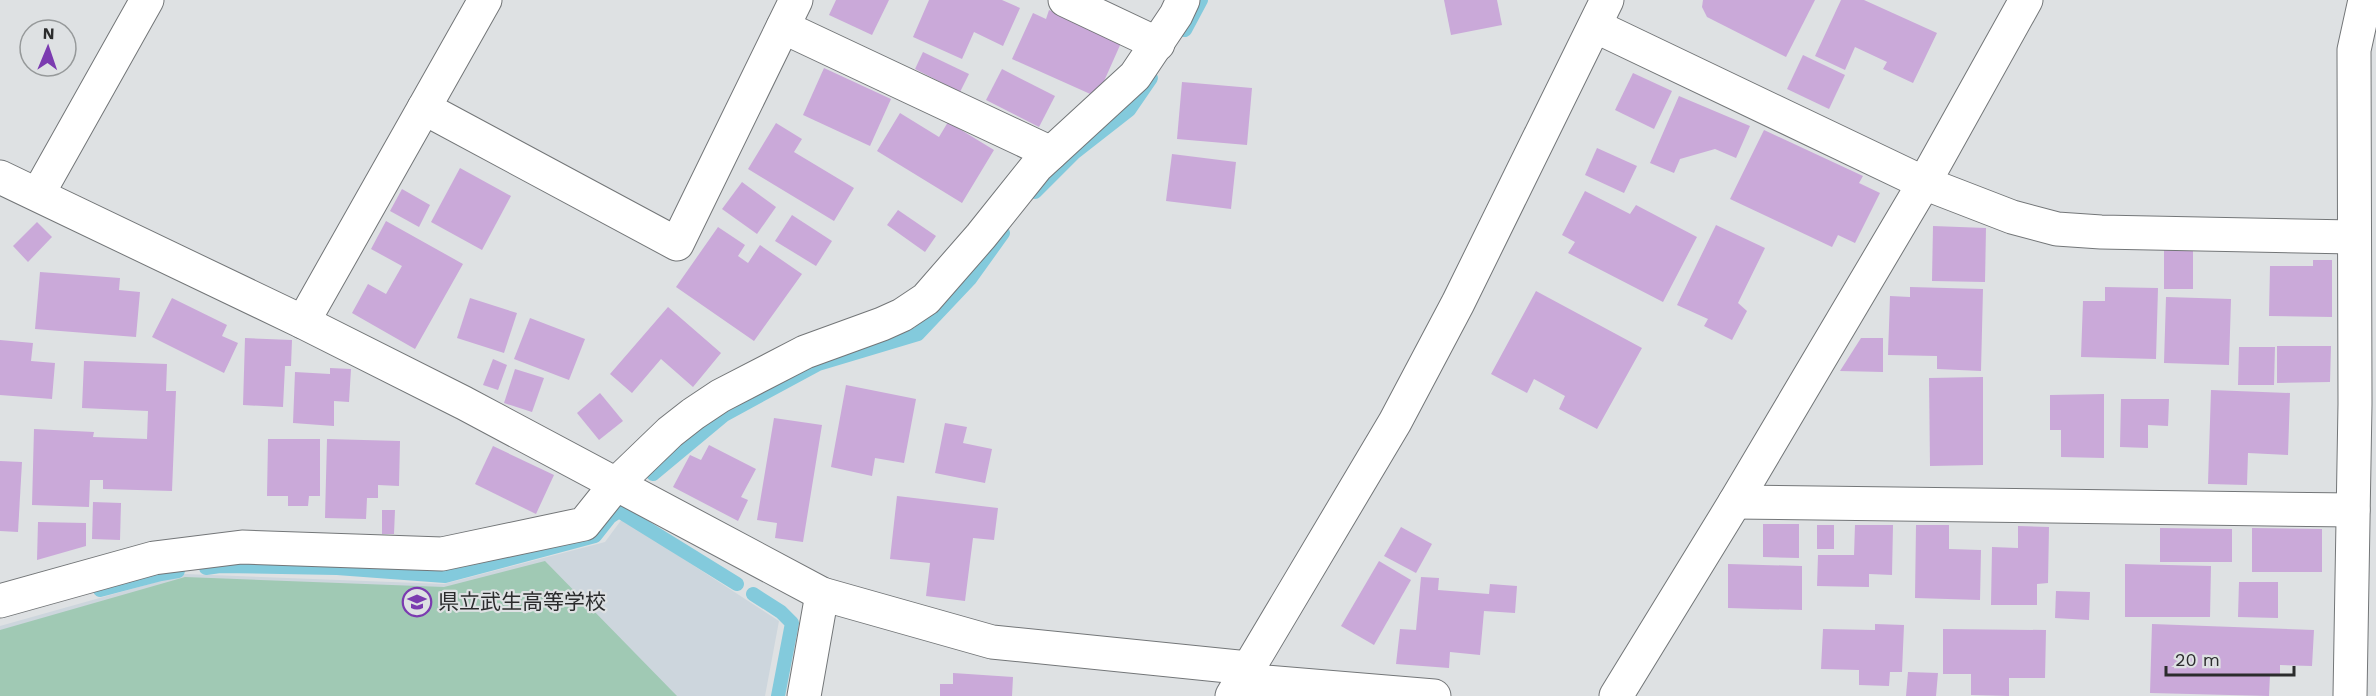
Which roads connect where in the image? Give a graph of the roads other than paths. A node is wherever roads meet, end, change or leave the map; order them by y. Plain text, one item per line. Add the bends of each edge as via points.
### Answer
1 (147, 0) edge
2 (485, 0) edge
3 (1065, 0) edge
4 (1183, 0) edge
5 (2026, 0) edge
6 (2365, 0) edge
7 (790, 13) edge
8 (1601, 13) edge
9 (1158, 44) junction
10 (2365, 51) edge
11 (424, 108) junction
12 (1051, 153) junction
13 (0, 177) edge
14 (1924, 183) junction
15 (38, 194) junction
16 (2354, 237) junction
17 (303, 322) junction
18 (2365, 404) edge
19 (616, 484) junction
20 (1735, 502) junction
21 (2353, 510) junction
22 (822, 594) junction
23 (0, 601) edge
24 (1240, 681) edge
25 (804, 696) edge
26 (1434, 696) edge
27 (1616, 696) edge
28 (2350, 696) edge

1 - 15 street
2 - 11 street
3 - 9 street
4 - 9 street
5 - 14 street
6 - 10 street
7 - 11 street via 677,244
7 - 12 street
8 - 14 street
8 - 24 street via 1395,422
9 - 12 street via 1136,76
10 - 16 street
11 - 17 street
12 - 19 street via 926,298 902,315 805,352 720,396 670,432
13 - 15 street
14 - 16 street via 2012,217 2057,229
14 - 20 street
15 - 17 street
16 - 18 street
17 - 19 street
18 - 21 street
19 - 22 street
19 - 23 street via 584,524 442,554 242,547 154,558
20 - 21 street
20 - 27 street
21 - 28 street
22 - 24 street via 992,642
22 - 25 street
24 - 26 street

